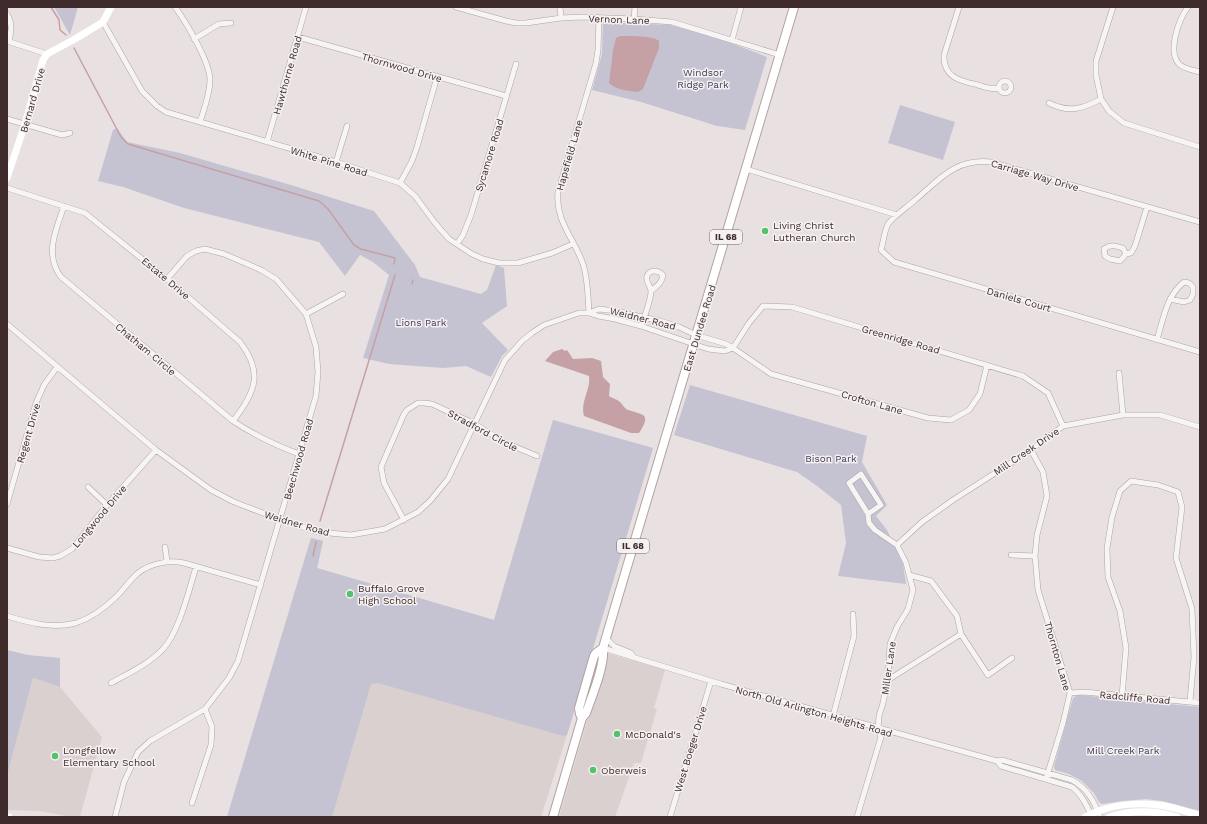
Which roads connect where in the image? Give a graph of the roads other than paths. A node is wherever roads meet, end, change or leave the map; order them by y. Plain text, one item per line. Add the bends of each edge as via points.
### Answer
1 (111, 7) edge
2 (175, 7) edge
3 (306, 7) edge
4 (456, 7) edge
5 (560, 7) edge
6 (635, 7) edge
7 (741, 7) edge
8 (794, 7) edge
9 (959, 7) edge
10 (1113, 7) edge
11 (1188, 7) edge
12 (472, 9) edge
13 (7, 14) edge
14 (560, 18) junction
15 (599, 18) junction
16 (634, 19) junction
17 (103, 22) junction
18 (230, 23) dead end
19 (298, 37) junction
20 (194, 39) junction
21 (732, 40) junction
22 (8, 41) edge
23 (47, 54) junction
24 (780, 55) junction
25 (516, 64) dead end
26 (1200, 72) edge
27 (437, 77) junction
28 (999, 88) dead end
29 (506, 96) junction
30 (1101, 99) junction
31 (1049, 103) dead end
32 (7, 119) edge
33 (200, 122) junction
34 (25, 124) junction
35 (347, 126) dead end
36 (70, 133) dead end
37 (267, 142) junction
38 (1200, 147) edge
39 (336, 162) junction
40 (746, 169) junction
41 (7, 178) edge
42 (400, 183) junction
43 (7, 188) edge
44 (64, 206) junction
45 (1147, 207) junction
46 (897, 215) junction
47 (1200, 222) edge
48 (457, 244) junction
49 (573, 244) junction
50 (1126, 254) dead end
51 (167, 279) junction
52 (651, 290) dead end
53 (343, 294) dead end
54 (1170, 299) junction
55 (589, 313) junction
56 (306, 314) junction
57 (644, 317) junction
58 (7, 324) edge
59 (641, 326) junction
60 (696, 335) junction
61 (1157, 340) junction
62 (694, 345) junction
63 (733, 348) junction
64 (1200, 352) edge
65 (987, 365) junction
66 (57, 367) junction
67 (1119, 373) dead end
68 (1123, 415) junction
69 (233, 421) junction
70 (473, 423) junction
71 (1063, 426) junction
72 (1200, 427) edge
73 (156, 450) junction
74 (1031, 450) junction
75 (299, 454) junction
76 (537, 456) dead end
77 (88, 488) dead end
78 (7, 504) edge
79 (107, 505) junction
80 (868, 514) junction
81 (281, 520) junction
82 (404, 520) junction
83 (897, 545) junction
84 (165, 547) dead end
85 (7, 548) edge
86 (1010, 555) dead end
87 (1035, 556) junction
88 (167, 561) junction
89 (196, 567) junction
90 (910, 575) junction
91 (261, 585) junction
92 (853, 614) dead end
93 (7, 616) edge
94 (961, 634) junction
95 (606, 638) junction
96 (603, 648) junction
97 (633, 656) junction
98 (1012, 658) dead end
99 (888, 680) junction
100 (711, 681) junction
101 (111, 683) dead end
102 (1070, 692) junction
103 (1122, 696) junction
104 (1190, 702) junction
105 (1200, 703) edge
106 (205, 709) junction
107 (833, 716) junction
108 (878, 729) junction
109 (997, 761) junction
110 (1048, 773) junction
111 (1046, 779) junction
112 (192, 803) dead end
113 (1099, 814) edge
114 (1089, 816) edge
115 (1200, 816) edge
116 (115, 817) edge
117 (553, 817) edge
118 (670, 817) edge
119 (857, 817) edge
120 (1109, 817) edge
121 (1177, 817) edge

1 - 17 street
2 - 20 street
3 - 19 street, Hawthorne Road
4 - 12 street, Vernon Lane
5 - 14 street
6 - 16 street
7 - 21 street
8 - 24 main road, East Dundee Road / IL 68
9 - 28 street via 944,55 946,68 953,77 960,80 990,89
10 - 30 street via 1096,61
11 - 26 street via 1174,43 1175,56 1184,67
12 - 14 street, Vernon Lane via 516,23
13 - 22 street via 12,30
14 - 15 street, Vernon Lane
15 - 16 street, Vernon Lane
15 - 49 street, Hapsfield Lane via 596,63 558,197 560,216
16 - 21 street, Vernon Lane via 672,22
17 - 23 street
17 - 33 street, White Pine Road via 149,99 166,112
18 - 20 street via 219,24
19 - 27 street, Thornwood Drive
19 - 37 street, Hawthorne Road
20 - 33 street via 206,60 210,75 209,90
21 - 24 street, Vernon Lane
22 - 23 street
23 - 34 street, Bernard Drive via 43,60
24 - 40 main road, East Dundee Road / IL 68
25 - 29 street, Sycamore Road
27 - 29 street, Thornwood Drive
27 - 42 street via 418,147
29 - 48 street, Sycamore Road via 471,215
30 - 31 street via 1074,109 1064,109
30 - 38 street via 1124,123
32 - 34 street
33 - 37 street, White Pine Road
34 - 36 street via 62,135
34 - 41 street, Bernard Drive
35 - 39 street
37 - 39 street, White Pine Road
39 - 42 street, White Pine Road
40 - 46 street
40 - 60 main road, East Dundee Road / IL 68
42 - 48 street, White Pine Road via 415,196 442,232
43 - 44 street, Estate Drive
44 - 51 street, Estate Drive via 85,213
44 - 69 street, Chatham Circle via 52,249 53,262 61,277
45 - 46 street, Carriage Way Drive via 991,162 978,161 950,170
45 - 47 street, Carriage Way Drive
45 - 50 street via 1135,246
46 - 61 street, Daniels Court via 888,224 881,250 894,262
48 - 49 street, White Pine Road via 483,259 508,264 552,253
49 - 55 street, Hapsfield Lane via 584,268
51 - 56 street, Beechwood Road via 187,256 205,249 262,270 276,279
51 - 69 street, Estate Drive via 240,342 249,354 254,369 254,383 250,396
52 - 57 street
53 - 56 street
54 - 54 street via 1184,302 1190,300 1193,287 1184,282 1177,287
54 - 61 street
55 - 57 street, Weidner Road via 600,309
55 - 59 street, Weidner Road
55 - 70 street, Weidner Road via 579,313 555,321 522,341 501,366
56 - 75 street, Beechwood Road via 316,347 318,372 316,396
57 - 59 street
57 - 60 street, Weidner Road via 686,329
58 - 66 street, Weidner Road
59 - 62 street, Weidner Road
60 - 62 main road, East Dundee Road / IL 68
60 - 63 street, Crofton Lane
61 - 64 street, Daniels Court
62 - 63 street via 725,351
62 - 95 main road, East Dundee Road / IL 68
63 - 65 street, Greenridge Road via 763,306 792,307
63 - 65 street, Crofton Lane via 771,374 928,418 951,420 969,410 980,394
65 - 71 street, Greenridge Road via 1023,376 1048,393
66 - 73 street, Weidner Road
66 - 78 street, Regent Drive via 44,385 36,403
67 - 68 street
68 - 71 street, Mill Creek Drive
68 - 72 street, Mill Creek Drive via 1160,415
69 - 75 street, Chatham Circle via 251,433
70 - 76 street, Stradford Circle via 506,443
70 - 82 street, Weidner Road via 448,478 430,501
70 - 82 street, Stradford Circle via 428,403 418,404 407,410 381,467 384,483
71 - 74 street, Mill Creek Drive
73 - 79 street, Longwood Drive
73 - 81 street, Weidner Road via 211,490
74 - 83 street, Mill Creek Drive via 953,500 922,522
74 - 87 street, Thornton Lane via 1043,472 1047,496 1037,535
75 - 81 street, Beechwood Road
77 - 79 street
79 - 85 street, Longwood Drive via 72,549 60,556 39,557
80 - 80 street via 849,483 861,474 881,505
80 - 83 street, Miller Lane via 869,523 875,530
81 - 82 street, Weidner Road via 318,532 337,535 385,529
81 - 91 street, Beechwood Road
83 - 90 street, Miller Lane
84 - 88 street
86 - 87 street
87 - 102 street, Thornton Lane via 1038,590
88 - 89 street
88 - 93 street via 138,573 102,609 77,622 41,625
89 - 91 street
89 - 101 street via 175,633 164,649
90 - 94 street via 931,581 957,616
90 - 99 street, Miller Lane via 913,590 908,609 896,627 890,644
91 - 106 street, Beechwood Road via 238,661 229,678
92 - 107 street via 854,636
94 - 98 street via 988,674
94 - 99 street
95 - 96 main road, East Dundee Road / IL 68
95 - 97 street, North Old Arlington Heights Road via 614,646
96 - 97 street, North Old Arlington Heights Road
96 - 117 main road, East Dundee Road / IL 68 via 603,658 591,699 582,718
97 - 100 street, North Old Arlington Heights Road
99 - 108 street, Miller Lane
100 - 107 street, North Old Arlington Heights Road
100 - 118 street, West Boeger Drive
102 - 103 street, Radcliffe Road
102 - 110 street, Thornton Lane
103 - 104 street, Radcliffe Road
103 - 104 street via 1126,648 1120,611 1108,577 1107,548 1112,517 1120,491 1131,481 1158,485 1178,492 1182,507 1176,558 1192,609 1194,657
104 - 105 street, Radcliffe Road
106 - 112 street via 212,727 211,745
106 - 116 street, Beechwood Road via 150,740 138,752 124,782
107 - 108 street, North Old Arlington Heights Road
108 - 109 street, North Old Arlington Heights Road
108 - 119 street, Miller Lane via 881,737
109 - 110 street, North Old Arlington Heights Road via 1002,760
109 - 111 street, North Old Arlington Heights Road via 1001,766
110 - 111 street, Thornton Lane
110 - 113 street, North Old Arlington Heights Road via 1080,785 1091,796
111 - 114 street, North Old Arlington Heights Road via 1077,791 1087,805
113 - 114 street
113 - 115 street via 1121,805 1145,804 1162,805
120 - 121 street via 1133,812

